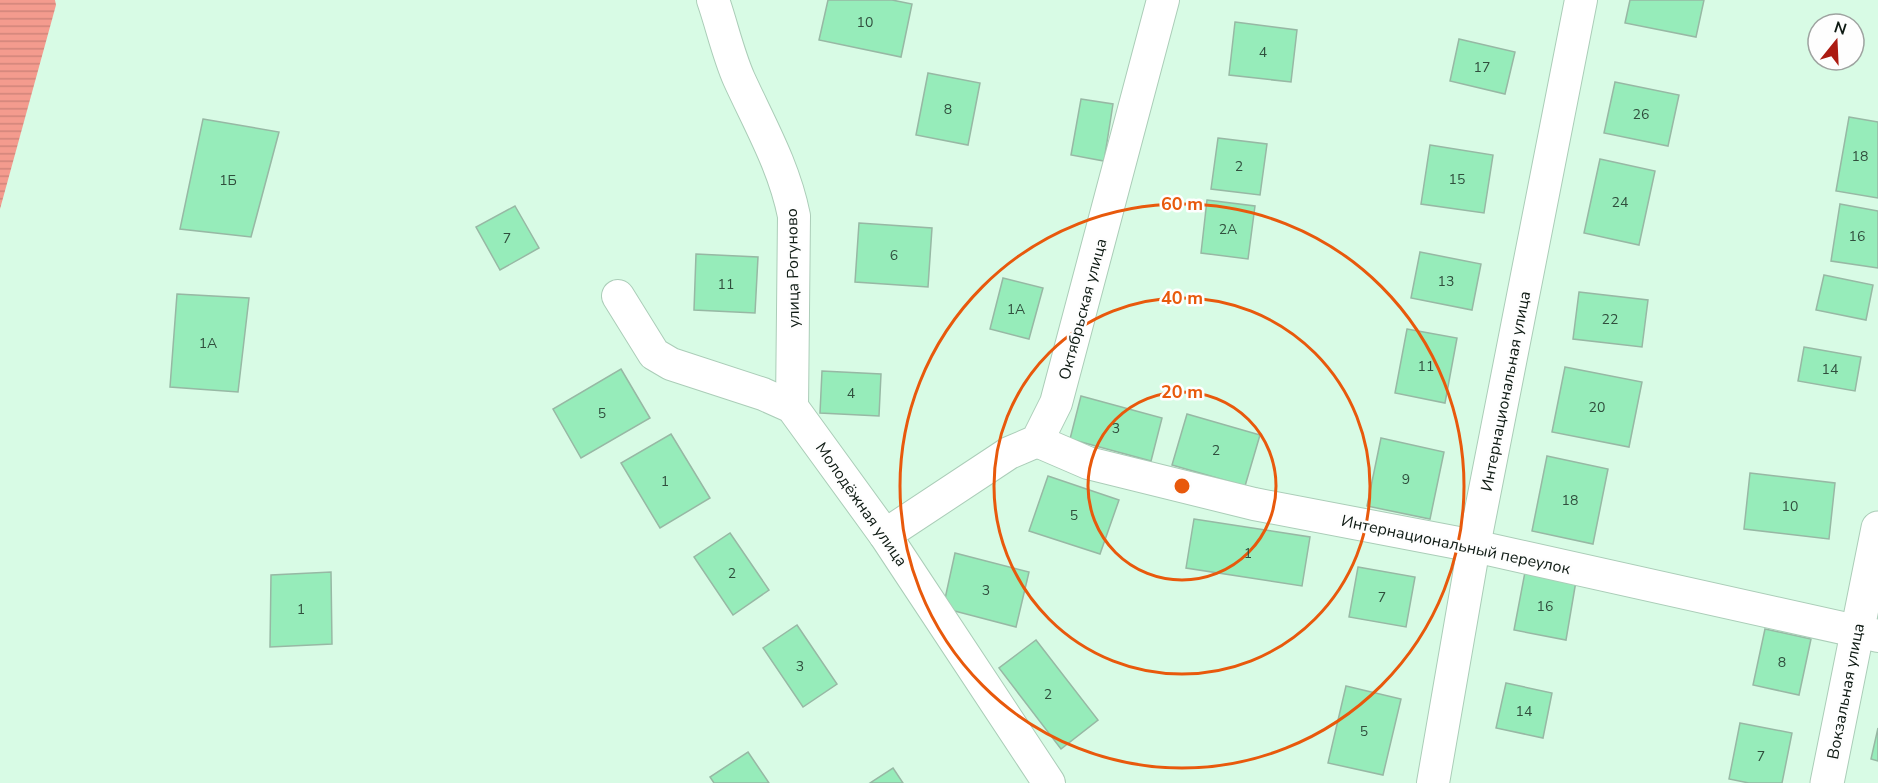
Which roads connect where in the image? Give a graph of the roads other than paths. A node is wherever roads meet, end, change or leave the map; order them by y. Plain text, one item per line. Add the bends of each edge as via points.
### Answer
1 (713, 0) edge
2 (1163, 0) edge
3 (1581, 0) edge
4 (618, 296) dead end
5 (792, 407) junction
6 (1038, 441) junction
7 (1878, 528) edge
8 (885, 535) junction
9 (1474, 546) junction
10 (1867, 634) edge
11 (1050, 783) edge
12 (1433, 783) edge
13 (1827, 783) edge

1 - 5 street, улица Рогуново via 738,77 788,185 794,216
2 - 6 street, Октябрьская улица via 1056,403
3 - 9 street, Интернациональная улица
4 - 5 street, Молодёжная улица via 654,354
5 - 8 street, Молодёжная улица
6 - 8 street via 1009,453
6 - 9 street, Интернациональный переулок via 1088,463 1254,504
7 - 10 street, Вокзальная улица
8 - 11 street, Молодёжная улица
9 - 10 street, Интернациональный переулок
9 - 12 street, Интернациональная улица
10 - 13 street, Вокзальная улица

